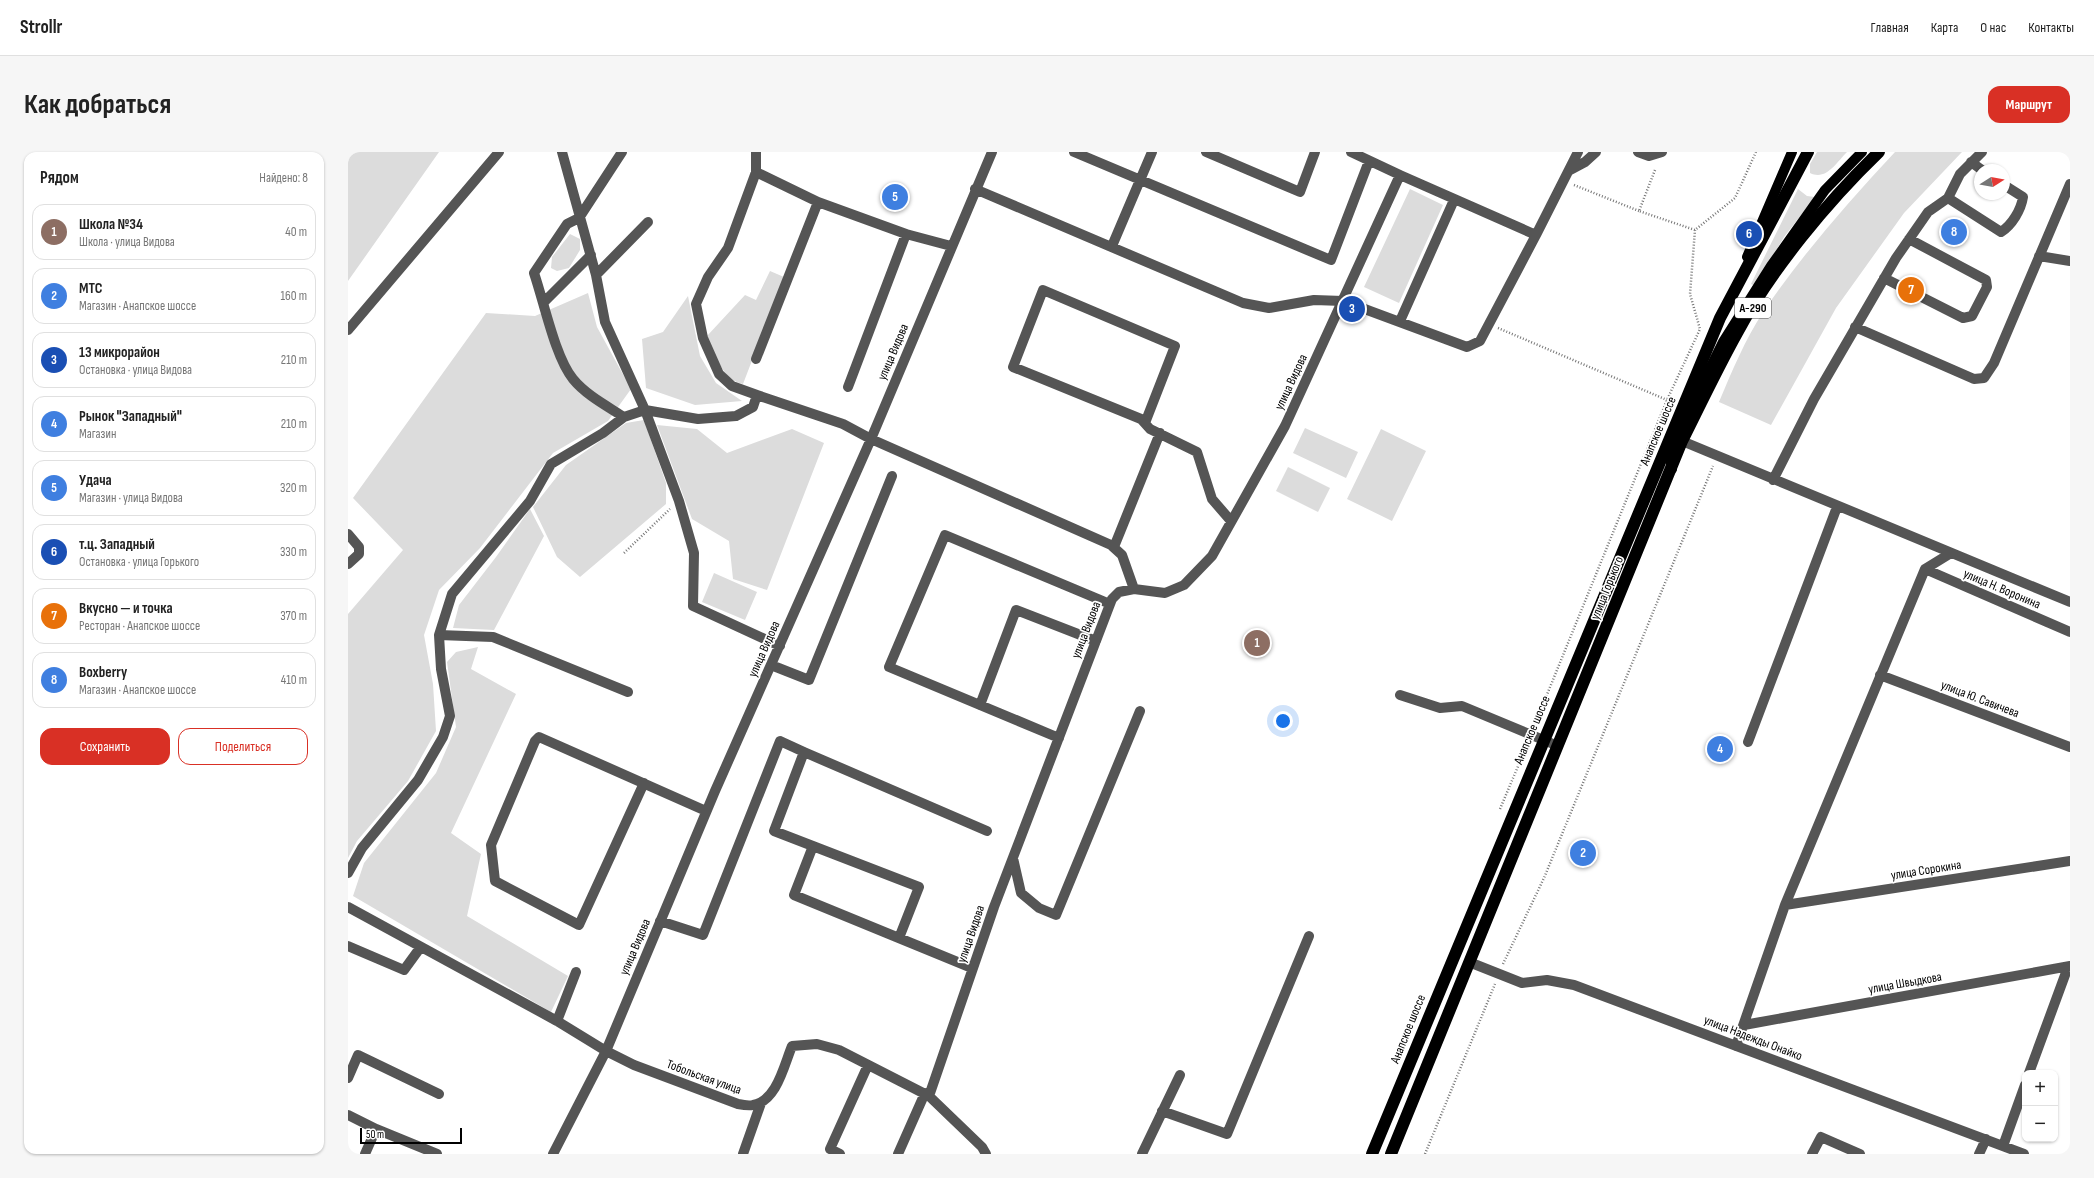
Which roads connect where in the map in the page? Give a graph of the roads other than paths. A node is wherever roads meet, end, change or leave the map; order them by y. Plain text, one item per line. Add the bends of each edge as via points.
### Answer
1 (499, 152) edge
2 (562, 152) edge
3 (622, 152) edge
4 (756, 152) edge
5 (992, 152) edge
6 (1074, 152) edge
7 (1152, 152) edge
8 (1206, 152) edge
9 (1315, 152) edge
10 (1351, 152) edge
11 (1578, 152) edge
12 (1596, 152) edge
13 (1638, 152) edge
14 (1662, 152) edge
15 (1792, 152) edge
16 (1808, 152) edge
17 (1862, 152) edge
18 (1879, 152) edge
19 (1982, 152) edge
20 (1369, 161) junction
21 (1971, 162) junction
22 (1974, 164) edge
23 (1570, 170) junction
24 (756, 172) junction
25 (1400, 175) junction
26 (1141, 179) junction
27 (2070, 184) edge
28 (975, 189) junction
29 (2010, 189) edge
30 (1948, 198) junction
31 (1454, 200) junction
32 (818, 202) junction
33 (579, 218) junction
34 (648, 222) dead end
35 (906, 234) junction
36 (1536, 234) junction
37 (1909, 239) junction
38 (951, 246) junction
39 (1112, 246) junction
40 (591, 255) junction
41 (2039, 256) junction
42 (2070, 261) edge
43 (596, 275) junction
44 (1884, 278) junction
45 (1343, 301) junction
46 (544, 302) junction
47 (1720, 318) junction
48 (1400, 321) junction
49 (1856, 327) junction
50 (348, 330) edge
51 (756, 359) dead end
52 (848, 387) dead end
53 (757, 395) junction
54 (645, 410) junction
55 (624, 417) junction
56 (1145, 423) junction
57 (1160, 434) junction
58 (871, 439) junction
59 (1682, 441) junction
60 (1672, 468) junction
61 (892, 476) dead end
62 (1773, 480) junction
63 (1837, 507) junction
64 (1231, 521) junction
65 (348, 534) edge
66 (1114, 547) junction
67 (1951, 553) junction
68 (348, 564) edge
69 (1925, 569) junction
70 (1134, 589) junction
71 (2070, 602) edge
72 (1110, 604) junction
73 (2070, 632) edge
74 (439, 635) junction
75 (1096, 640) junction
76 (780, 646) junction
77 (771, 665) junction
78 (1880, 675) junction
79 (628, 692) dead end
80 (1400, 695) dead end
81 (980, 705) junction
82 (1140, 711) dead end
83 (1059, 738) junction
84 (1543, 740) junction
85 (1748, 742) dead end
86 (1558, 746) junction
87 (2070, 747) edge
88 (804, 752) junction
89 (644, 784) junction
90 (706, 811) junction
91 (987, 831) dead end
92 (813, 846) junction
93 (1013, 858) junction
94 (2070, 861) edge
95 (348, 873) edge
96 (1785, 905) junction
97 (348, 907) edge
98 (660, 920) junction
99 (1309, 936) dead end
100 (899, 938) junction
101 (348, 946) edge
102 (420, 948) junction
103 (1470, 962) junction
104 (2069, 966) edge
105 (972, 968) junction
106 (576, 972) dead end
107 (557, 1021) junction
108 (1744, 1026) junction
109 (1736, 1046) junction
110 (606, 1051) junction
111 (868, 1065) junction
112 (2030, 1070) edge
113 (1180, 1075) dead end
114 (348, 1078) edge
115 (2022, 1093) edge
116 (439, 1094) dead end
117 (927, 1095) junction
118 (761, 1103) junction
119 (1162, 1112) junction
120 (348, 1115) edge
121 (376, 1129) junction
122 (1986, 1139) junction
123 (2003, 1146) junction
124 (365, 1154) edge
125 (437, 1154) edge
126 (553, 1154) edge
127 (743, 1154) edge
128 (840, 1154) edge
129 (898, 1154) edge
130 (986, 1154) edge
131 (1142, 1154) edge
132 (1372, 1154) edge
133 (1391, 1154) edge
134 (1812, 1154) edge
135 (1860, 1154) edge
136 (1979, 1154) edge
137 (2024, 1154) edge

1 - 50 street
2 - 33 street
3 - 33 street
4 - 24 street
5 - 28 street, улица Видова
6 - 26 street
7 - 26 street
8 - 9 street via 1300,192
10 - 20 street
11 - 23 street
12 - 23 street
13 - 14 street via 1649,156
15 - 47 main road
16 - 47 highway, А-290
17 - 60 main road via 1825,190 1771,266 1723,342 1669,451
18 - 59 highway, А-290 via 1844,186 1774,274 1737,332
19 - 21 street
20 - 25 street
20 - 26 street via 1331,260
21 - 22 street
21 - 30 street via 1960,174
23 - 36 street
24 - 32 street
24 - 53 street via 728,248 708,277 696,304 703,338 719,374 732,386
25 - 31 street
25 - 45 street, улица Видова
26 - 39 street
27 - 41 street
28 - 38 street, улица Видова
28 - 39 street
29 - 30 street via 2023,197 2022,205 2008,228 2001,232
30 - 37 street via 1931,208
31 - 36 street
31 - 48 street
32 - 35 street
32 - 51 street
33 - 40 street
33 - 46 street via 566,224 534,273
34 - 43 street
35 - 38 street
35 - 52 street
36 - 48 street via 1480,341 1467,347
37 - 44 street
37 - 44 street via 1986,280 1988,287 1972,316 1963,318
38 - 58 street, улица Видова
39 - 45 street via 1257,307 1269,308 1320,300
40 - 43 street
40 - 46 street
41 - 42 street
41 - 49 street via 1994,363 1984,378 1974,379
43 - 54 street via 605,322
44 - 49 street
45 - 48 street
45 - 64 street, улица Видова via 1285,426
46 - 55 street via 561,359 573,379
47 - 84 highway, Анапское шоссе
49 - 62 street via 1814,399
53 - 54 street via 754,407 736,416 698,419
53 - 58 street via 843,424
54 - 55 street
54 - 76 street via 679,501 694,553 693,606
55 - 74 street via 603,433 551,464 530,501 452,594
56 - 56 street via 1141,419 1013,367 1043,290 1175,346
56 - 57 street
57 - 64 street via 1198,452 1212,499
57 - 66 street
58 - 66 street
58 - 76 street, улица Видова
59 - 60 highway, улица Горького
59 - 62 street
60 - 86 highway, улица Горького
61 - 77 street via 809,680
62 - 63 street
63 - 67 street
63 - 85 street
64 - 70 street, улица Видова via 1212,556 1184,586 1165,593
65 - 68 street via 359,547 360,554
66 - 70 street via 1122,555
67 - 69 street
67 - 71 street
69 - 73 street, улица Н. Воронина
69 - 78 street
70 - 72 street, улица Видова via 1118,592
72 - 75 street, улица Видова
72 - 81 street via 945,535 889,666
74 - 79 street via 493,638
74 - 95 street via 441,669 450,716 443,737 418,780 362,848
75 - 81 street via 1016,610
75 - 83 street, улица Видова
76 - 77 street, улица Видова
77 - 90 street, улица Видова
78 - 87 street, улица Ю. Савичева
78 - 96 street
80 - 84 street via 1440,708 1462,706
81 - 83 street
82 - 93 street via 1056,915 1039,908 1022,893
83 - 93 street, улица Видова
84 - 86 street
84 - 132 highway, Анапское шоссе
86 - 103 highway
88 - 91 street
88 - 92 street via 774,831
88 - 98 street via 780,741 702,935
89 - 89 street via 580,925 495,881 491,845 534,741 539,737
89 - 90 street
90 - 98 street, улица Видова
92 - 100 street via 794,895
92 - 100 street via 919,887
93 - 105 street, улица Видова
94 - 96 street, улица Сорокина
96 - 108 street
97 - 102 street, Тобольская улица
98 - 110 street, улица Видова
99 - 119 street via 1227,1134
100 - 105 street
101 - 102 street via 404,970
102 - 107 street, Тобольская улица
103 - 109 street, улица Надежды Онайко via 1522,983 1547,980 1574,985
103 - 133 highway
104 - 108 street, улица Швыдкова
104 - 112 street
105 - 117 street, улица Видова
106 - 107 street
107 - 110 street, Тобольская улица
108 - 109 street
109 - 122 street, улица Надежды Онайко
110 - 118 street, Тобольская улица via 634,1065 738,1104 752,1106
110 - 126 street, улица Видова
111 - 117 street
111 - 118 street via 839,1050 817,1044 792,1046 772,1093
111 - 128 street via 830,1149
113 - 119 street
114 - 116 street via 358,1055
115 - 123 street
117 - 129 street, улица Видова
117 - 130 street via 982,1147
118 - 127 street
119 - 131 street
120 - 121 street
121 - 124 street
121 - 125 street
122 - 123 street, улица Надежды Онайко
122 - 136 street
123 - 137 street, улица Надежды Онайко
134 - 135 street via 1820,1137

